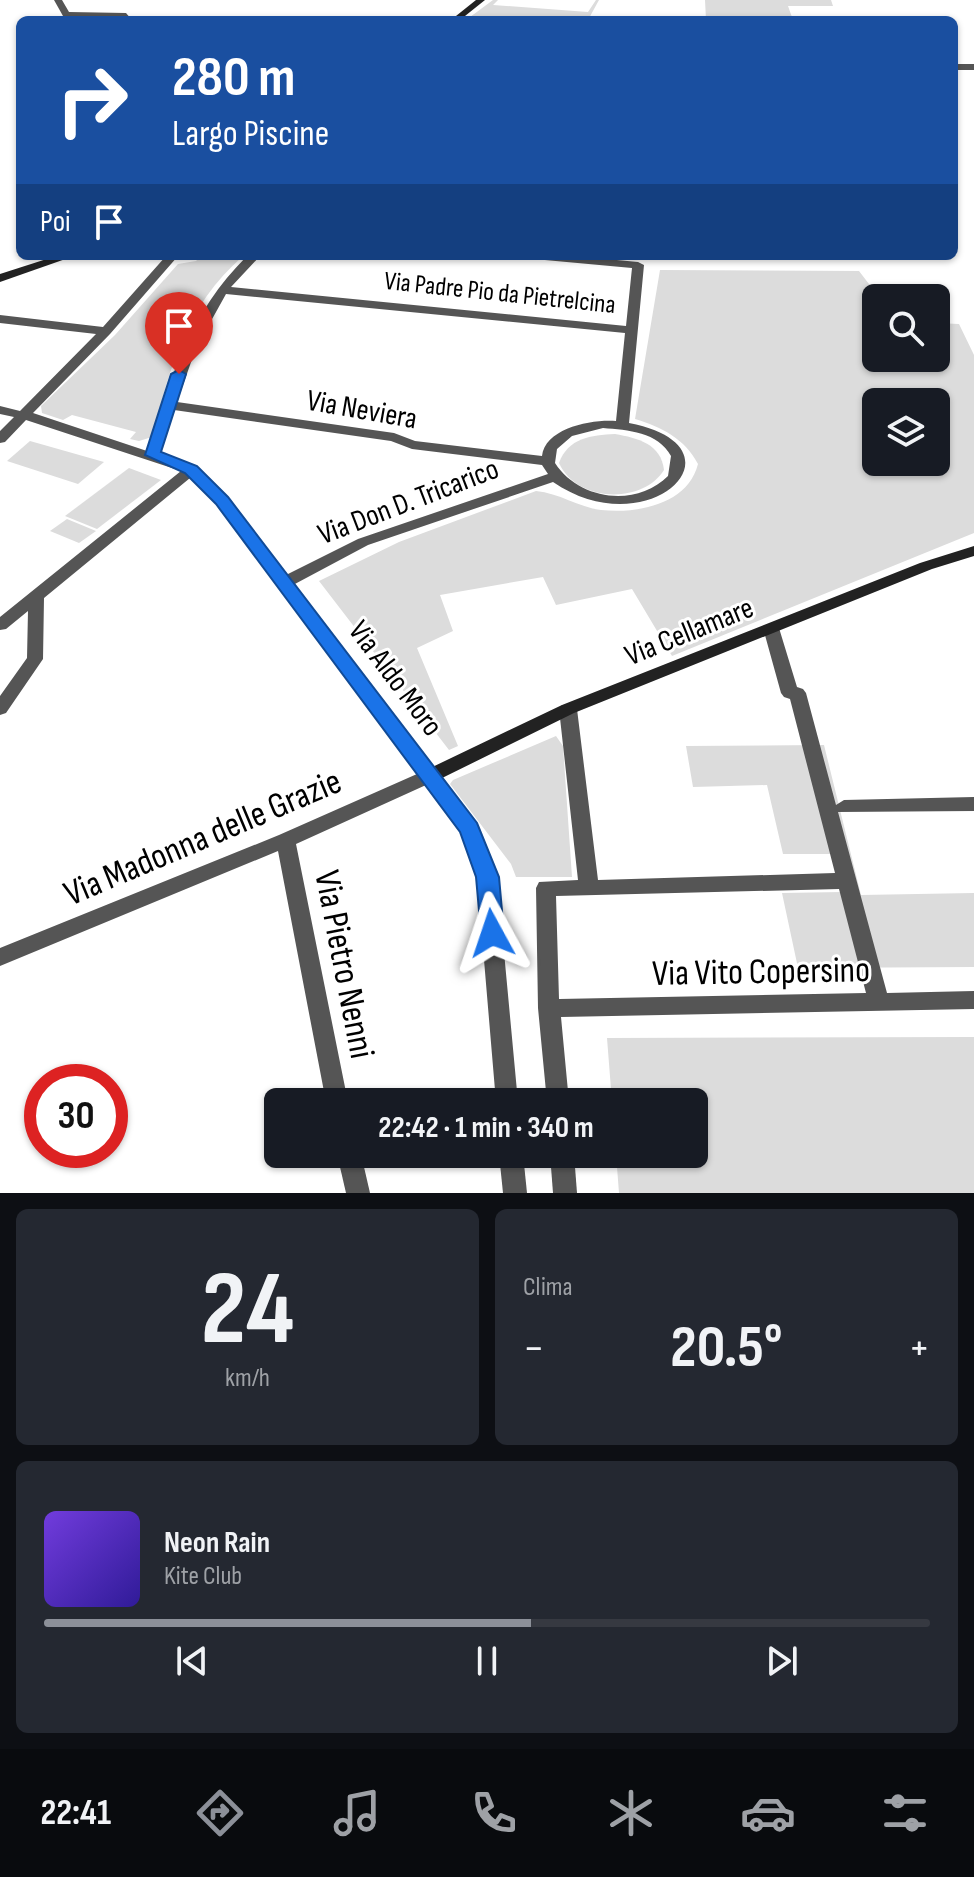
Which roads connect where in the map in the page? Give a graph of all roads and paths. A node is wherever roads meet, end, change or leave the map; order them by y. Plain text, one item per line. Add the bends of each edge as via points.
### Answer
1 (58, 0) edge
2 (481, 0) edge
3 (96, 16) edge
4 (460, 16) edge
5 (56, 260) edge
6 (169, 260) edge
7 (250, 260) edge
8 (580, 260) edge
9 (0, 278) edge
10 (221, 290) junction
11 (0, 319) edge
12 (631, 330) junction
13 (106, 331) junction
14 (169, 405) junction
15 (0, 410) edge
16 (24, 415) junction
17 (622, 425) junction
18 (0, 439) edge
19 (153, 455) junction
20 (546, 461) junction
21 (191, 470) junction
22 (553, 477) junction
23 (974, 551) edge
24 (284, 583) junction
25 (36, 594) junction
26 (0, 625) edge
27 (771, 628) junction
28 (0, 709) edge
29 (568, 709) junction
30 (430, 776) junction
31 (974, 804) edge
32 (844, 807) dead end
33 (286, 840) junction
34 (838, 881) dead end
35 (589, 888) junction
36 (0, 957) edge
37 (974, 1000) edge
38 (879, 1002) junction
39 (549, 1008) junction
40 (334, 1088) edge
41 (506, 1088) edge
42 (557, 1088) edge
43 (352, 1168) edge
44 (512, 1168) edge
45 (563, 1168) edge
46 (358, 1193) edge
47 (515, 1193) edge
48 (565, 1193) edge

1 - 3 street via 66,14
2 - 4 street
5 - 9 street
6 - 13 street
7 - 10 street
8 - 12 street, Via Padre Pio da Pietrelcina via 638,265
10 - 12 street, Via Padre Pio da Pietrelcina
10 - 14 street via 188,344
11 - 13 street
12 - 17 street, Via Padre Pio da Pietrelcina
13 - 16 street
14 - 19 street
14 - 20 street, Via Neviera
15 - 16 street, Via Aldo Moro
16 - 18 street
16 - 19 street, Via Aldo Moro
17 - 20 street via 568,432 548,450
17 - 22 street via 661,437 673,448 679,461 668,485 653,494 609,500 586,496
19 - 21 street, Via Aldo Moro
20 - 22 street
21 - 24 street, Via Aldo Moro via 222,501
21 - 25 street
22 - 24 street, Via Don D. Tricarico via 363,542
23 - 27 street, Via Cellamare
24 - 30 street, Via Aldo Moro
25 - 26 street
25 - 28 street via 35,659
27 - 29 street, Via Cellamare
27 - 38 street via 790,693 797,693
29 - 30 street, Via Cellamare
29 - 35 street
30 - 33 street, Via Madonna delle Grazie
30 - 41 street, Via Aldo Moro via 469,829 487,877
31 - 32 street
33 - 36 street, Via Madonna delle Grazie
33 - 40 street, Via Pietro Nenni
34 - 35 street
35 - 39 street via 546,888
37 - 38 street, Via Vito Copersino
38 - 39 street, Via Vito Copersino
39 - 42 street
43 - 46 street
44 - 47 street
45 - 48 street

